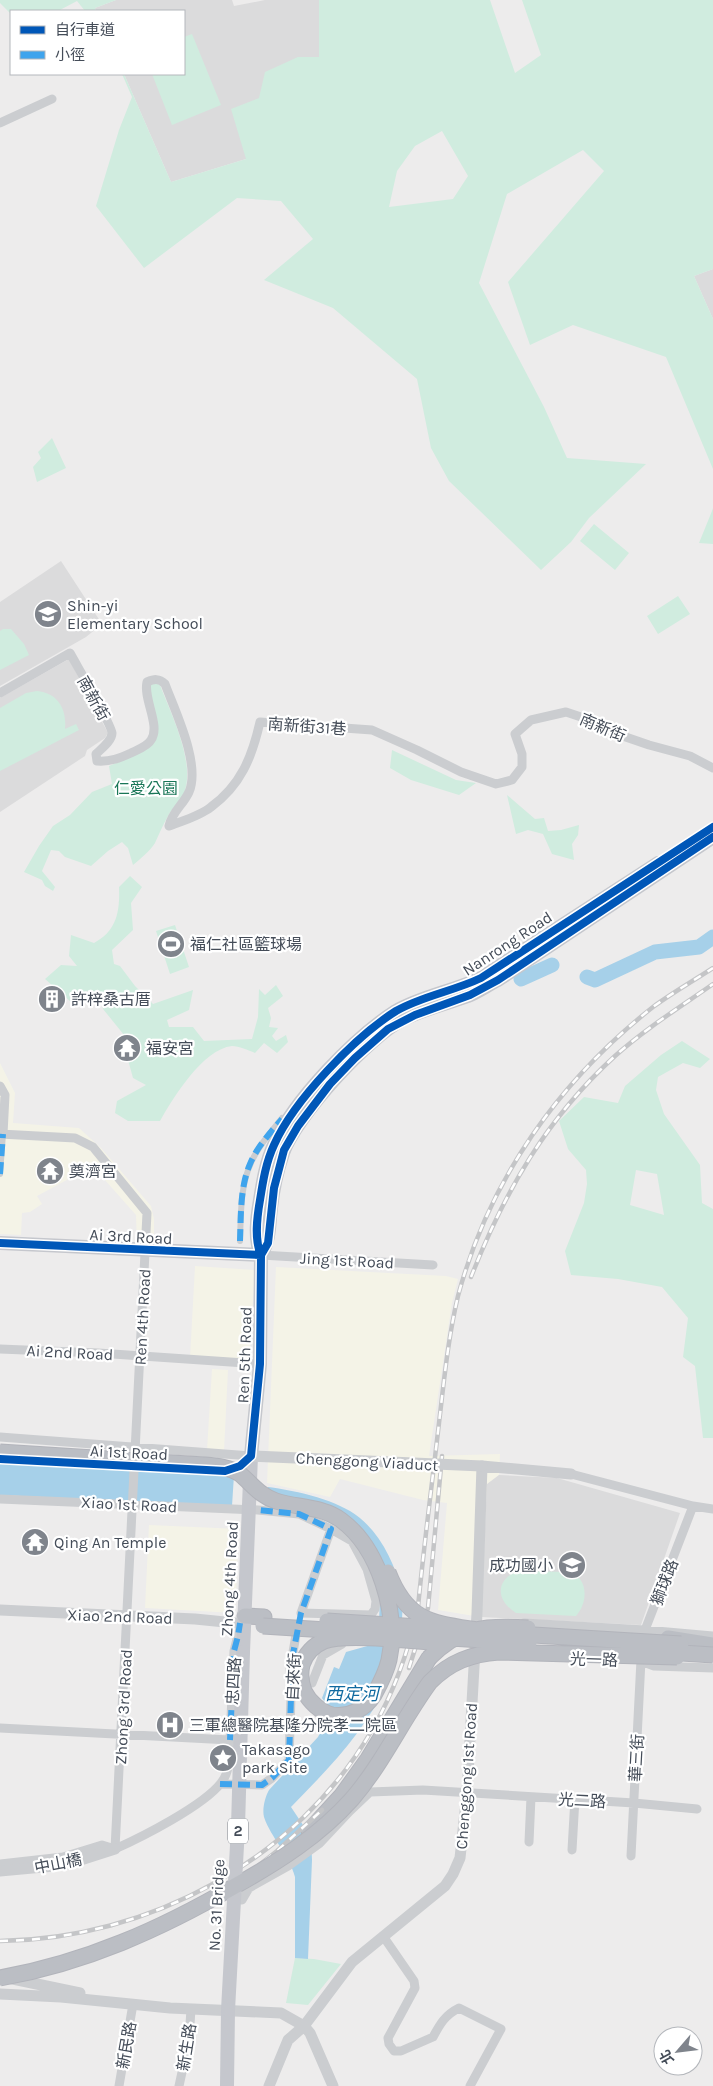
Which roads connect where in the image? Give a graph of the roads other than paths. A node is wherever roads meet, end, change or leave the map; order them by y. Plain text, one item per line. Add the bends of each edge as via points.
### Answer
1 (52, 100) dead end
2 (0, 123) edge
3 (147, 682) joint
4 (0, 693) edge
5 (713, 768) edge
6 (482, 780) joint
7 (713, 826) edge
8 (713, 837) edge
9 (0, 1086) edge
10 (312, 1089) junction
11 (2, 1134) edge
12 (0, 1174) edge
13 (240, 1240) dead end
14 (0, 1243) edge
15 (146, 1251) junction
16 (261, 1256) junction
17 (433, 1265) dead end
18 (0, 1349) edge
19 (140, 1356) junction
20 (260, 1364) junction
21 (0, 1437) edge
22 (0, 1447) edge
23 (136, 1447) junction
24 (0, 1452) edge
25 (251, 1456) junction
26 (0, 1460) edge
27 (135, 1466) junction
28 (482, 1466) junction
29 (571, 1474) joint
30 (0, 1498) edge
31 (133, 1504) junction
32 (693, 1506) junction
33 (713, 1509) edge
34 (252, 1510) junction
35 (331, 1529) junction
36 (0, 1605) edge
37 (0, 1610) edge
38 (128, 1613) junction
39 (243, 1621) junction
40 (478, 1621) junction
41 (263, 1622) junction
42 (645, 1630) junction
43 (296, 1635) dead end
44 (453, 1638) junction
45 (342, 1644) dead end
46 (712, 1648) edge
47 (243, 1652) joint
48 (473, 1656) junction
49 (641, 1660) junction
50 (713, 1668) edge
51 (312, 1683) dead end
52 (0, 1728) edge
53 (121, 1734) junction
54 (230, 1740) junction
55 (220, 1784) junction
56 (467, 1793) junction
57 (531, 1797) junction
58 (575, 1799) junction
59 (634, 1803) junction
60 (696, 1809) dead end
61 (529, 1842) dead end
62 (115, 1849) junction
63 (572, 1850) dead end
64 (631, 1856) dead end
65 (0, 1864) edge
66 (282, 1864) junction
67 (0, 1871) edge
68 (242, 1900) dead end
69 (382, 1936) junction
70 (0, 1977) edge
71 (0, 1994) edge
72 (133, 2004) junction
73 (191, 2009) junction
74 (228, 2010) junction
75 (303, 2025) junction
76 (119, 2086) edge
77 (179, 2086) edge
78 (227, 2086) edge
79 (269, 2086) edge
80 (334, 2086) edge
81 (470, 2086) edge

1 - 2 street
3 - 4 street, 南新街 via 145,691 152,716 152,740 108,762 97,761 96,754 110,740 112,733 70,653
3 - 6 street, 南新街31巷 via 160,680 165,684 188,743 190,791 174,812 169,826 210,808 229,790 246,768 260,722 372,730
5 - 6 street, 南新街 via 690,756 617,734 566,712 531,720 515,734 522,754 522,767 512,780 496,784
7 - 10 main road, Nanrong Road via 481,978 396,1011 356,1043
8 - 16 main road, Nanrong Road via 498,980 470,995 402,1020 355,1058 313,1106 284,1150 274,1188 268,1243
9 - 11 street via 5,1095
10 - 13 street, Nanrong Road via 288,1111 250,1164 242,1198
10 - 16 main road, Nanrong Road via 286,1122 269,1159 258,1210 257,1242
11 - 12 street
11 - 15 street, Ren 4th Road via 75,1138 93,1147 147,1213
14 - 15 main road, Ai 3rd Road
15 - 16 main road, Ai 3rd Road
15 - 19 street, Ren 4th Road
16 - 17 street, Jing 1st Road
16 - 20 main road, Ren 5th Road / 2
18 - 19 street, Ai 2nd Road
19 - 20 street, Ai 2nd Road
19 - 23 street, Ren 4th Road
20 - 25 main road, Ren 5th Road / 2
21 - 23 street, Ai 1st Road
22 - 40 highway, bridge via 203,1460 234,1465 265,1489 327,1504 343,1512 376,1545 398,1595 424,1618 436,1623
23 - 25 street, Ai 1st Road
23 - 27 street, Ren 4th Road
24 - 44 highway, bridge via 220,1467 239,1474 254,1489 275,1501 326,1512 340,1519 364,1543 378,1570 392,1637 391,1643 391,1649 383,1678 365,1706 344,1715 327,1714 308,1697 301,1679 304,1660 318,1644 331,1639 370,1638 380,1639 390,1639 400,1640 430,1642
25 - 27 street, Ai 1st Road via 240,1466 225,1471
25 - 28 street, Chenggong Viaduct, bridge
25 - 34 main road, 2
26 - 27 street, Ai 1st Road
27 - 31 street, Ren 4th Road
28 - 29 street, Chenggong Viaduct
28 - 40 street
29 - 32 street
30 - 31 street, Xiao 1st Road
31 - 34 street, Xiao 1st Road
31 - 38 street, Zhong 3rd Road
32 - 33 street
32 - 42 street, 獅球路
34 - 35 street via 299,1514
34 - 39 main road, Zhong 4th Road / 2
35 - 35 street via 301,1614 371,1615 376,1601 356,1547 347,1537
36 - 38 street, Xiao 2nd Road
37 - 38 street, Xiao 2nd Road
38 - 39 street
38 - 53 street, Zhong 3rd Road
39 - 41 highway
39 - 47 main road, Zhong 4th Road / 2
39 - 54 street, 忠四路 via 234,1651
40 - 41 highway, bridge
40 - 42 street, 光一路
40 - 46 highway, bridge
40 - 48 street, Chenggong 1st Road
41 - 44 highway, bridge
42 - 46 street, 光一路
42 - 49 street, 獅球路
43 - 55 street, 自來街 via 290,1669 289,1760 262,1785
44 - 46 highway, bridge
45 - 51 street via 323,1655
46 - 66 highway, bridge via 500,1652 483,1653 454,1663 440,1672 420,1696 352,1799
46 - 66 highway, bridge via 657,1636 509,1627 480,1628 459,1635 429,1658 382,1739 342,1795
47 - 74 main road, No. 31 Bridge / 2, bridge
48 - 49 street, 光一路
48 - 56 street, Chenggong 1st Road
49 - 50 street, 光一路 via 654,1666
49 - 59 street, 華三街
52 - 53 street
53 - 54 street
53 - 62 street, Zhong 3rd Road
54 - 55 street, 忠四路 via 228,1770
55 - 62 street via 172,1819
56 - 57 street, 光二路
56 - 66 street, 光二路 via 423,1790 370,1792 320,1843
56 - 69 street, Chenggong 1st Road via 460,1858 453,1874 432,1898
57 - 58 street, 光二路
57 - 61 street
58 - 59 street, 光二路
58 - 63 street
59 - 60 street, 光二路
59 - 64 street, 華三街
62 - 65 street via 102,1845 63,1857
62 - 67 street, 中山橋 via 59,1866
66 - 68 street, 光二路 via 249,1888
66 - 70 highway, bridge via 138,1937 70,1961
69 - 75 street, Chenggong 1st Road via 352,1962
69 - 81 street via 414,1981 415,1988 388,2038 394,2051 434,2037 442,2020 459,2008 501,2029
70 - 72 street
71 - 72 street
72 - 73 street
72 - 76 street, 新民路
73 - 74 street
73 - 77 street, 新生路 via 189,2040
74 - 75 street via 281,2014
74 - 78 main road, 2
75 - 79 street, Chenggong 1st Road via 288,2040
75 - 80 street via 314,2041

